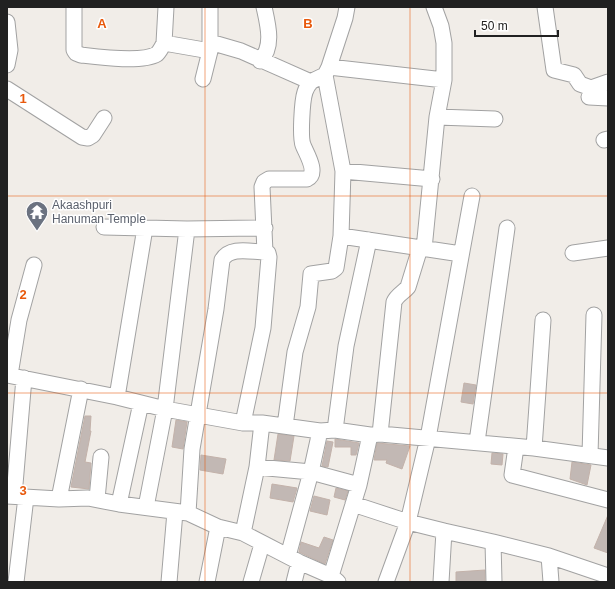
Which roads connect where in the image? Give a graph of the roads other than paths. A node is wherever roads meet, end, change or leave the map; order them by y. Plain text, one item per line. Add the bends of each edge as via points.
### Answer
1 (74, 7) edge
2 (166, 7) edge
3 (210, 7) edge
4 (264, 7) edge
5 (347, 7) edge
6 (434, 7) edge
7 (545, 8) edge
8 (7, 22) edge
9 (164, 43) junction
10 (210, 46) junction
11 (260, 61) junction
12 (7, 65) edge
13 (327, 71) junction
14 (203, 79) dead end
15 (444, 80) junction
16 (311, 82) junction
17 (608, 82) edge
18 (7, 89) edge
19 (589, 97) dead end
20 (608, 98) edge
21 (437, 117) junction
22 (104, 118) dead end
23 (495, 119) dead end
24 (343, 171) junction
25 (432, 179) junction
26 (472, 196) dead end
27 (104, 227) dead end
28 (145, 228) junction
29 (265, 228) junction
30 (507, 228) dead end
31 (187, 229) junction
32 (341, 236) junction
33 (369, 240) junction
34 (422, 248) junction
35 (608, 248) edge
36 (265, 252) junction
37 (573, 253) dead end
38 (461, 254) junction
39 (34, 265) dead end
40 (594, 315) dead end
41 (543, 320) dead end
42 (14, 376) edge
43 (80, 390) junction
44 (117, 397) junction
45 (141, 404) junction
46 (165, 409) junction
47 (197, 414) junction
48 (243, 423) junction
49 (262, 423) junction
50 (284, 426) junction
51 (327, 431) junction
52 (375, 435) junction
53 (428, 438) junction
54 (477, 442) junction
55 (516, 447) junction
56 (534, 448) junction
57 (590, 455) junction
58 (101, 458) dead end
59 (608, 458) edge
60 (257, 467) junction
61 (311, 472) junction
62 (359, 485) junction
63 (15, 496) edge
64 (59, 499) junction
65 (97, 499) junction
66 (608, 500) edge
67 (119, 504) junction
68 (353, 504) junction
69 (146, 507) junction
70 (182, 512) junction
71 (408, 522) junction
72 (218, 527) junction
73 (444, 531) junction
74 (243, 533) junction
75 (493, 542) junction
76 (262, 544) junction
77 (549, 556) junction
78 (293, 559) junction
79 (608, 576) edge
80 (334, 579) edge
81 (16, 582) edge
82 (169, 582) edge
83 (207, 582) edge
84 (251, 582) edge
85 (294, 582) edge
86 (386, 582) edge
87 (441, 582) edge
88 (494, 582) edge
89 (551, 582) edge

1 - 9 street via 76,54 118,59 148,57 158,53
2 - 9 street
3 - 10 street
4 - 11 street via 269,48
5 - 13 street
6 - 15 street via 444,43
7 - 17 street via 554,70 574,75 580,84 591,88
8 - 12 street via 10,50
9 - 10 street
10 - 11 street via 241,51
10 - 14 street
11 - 16 street
13 - 15 street
13 - 16 street
13 - 24 street
15 - 21 street
16 - 29 street via 304,93 302,134 311,174 307,178 269,179 264,182 262,187
18 - 22 street via 82,137 88,138 93,135
19 - 20 street
21 - 23 street
21 - 25 street
24 - 25 street
24 - 32 street
25 - 34 street
26 - 38 street
27 - 28 street
28 - 31 street
28 - 44 street
29 - 31 street
29 - 36 street
30 - 54 street
31 - 46 street
32 - 33 street
32 - 50 street via 336,268 311,274 308,307 295,352
33 - 34 street
33 - 51 street
34 - 38 street
34 - 52 street via 408,287 396,296 394,302
35 - 37 street
36 - 47 street via 232,251 225,254 222,260
36 - 48 street via 269,257 263,328
38 - 53 street
39 - 42 street via 19,320
40 - 57 street
41 - 56 street
42 - 43 street
42 - 63 street
43 - 44 street
43 - 64 street
44 - 45 street
45 - 46 street
45 - 67 street
46 - 47 street
46 - 69 street
47 - 48 street
47 - 70 street
48 - 49 street
49 - 50 street
49 - 60 street
50 - 51 street
51 - 52 street
51 - 61 street
52 - 53 street
52 - 62 street
53 - 54 street
53 - 71 street
54 - 55 street
55 - 56 street
55 - 66 street via 512,475
56 - 57 street
57 - 59 street
58 - 65 street
60 - 61 street
60 - 74 street
61 - 62 street
61 - 78 street
62 - 68 street
63 - 64 street
63 - 81 street
64 - 65 street
65 - 67 street
67 - 69 street
68 - 71 street
68 - 80 street
69 - 70 street
70 - 72 street
70 - 82 street
71 - 73 street
71 - 86 street
72 - 74 street
72 - 83 street
73 - 75 street
73 - 87 street
74 - 76 street
75 - 77 street
75 - 88 street
76 - 78 street
76 - 84 street
77 - 79 street
77 - 89 street
78 - 80 street
78 - 85 street

